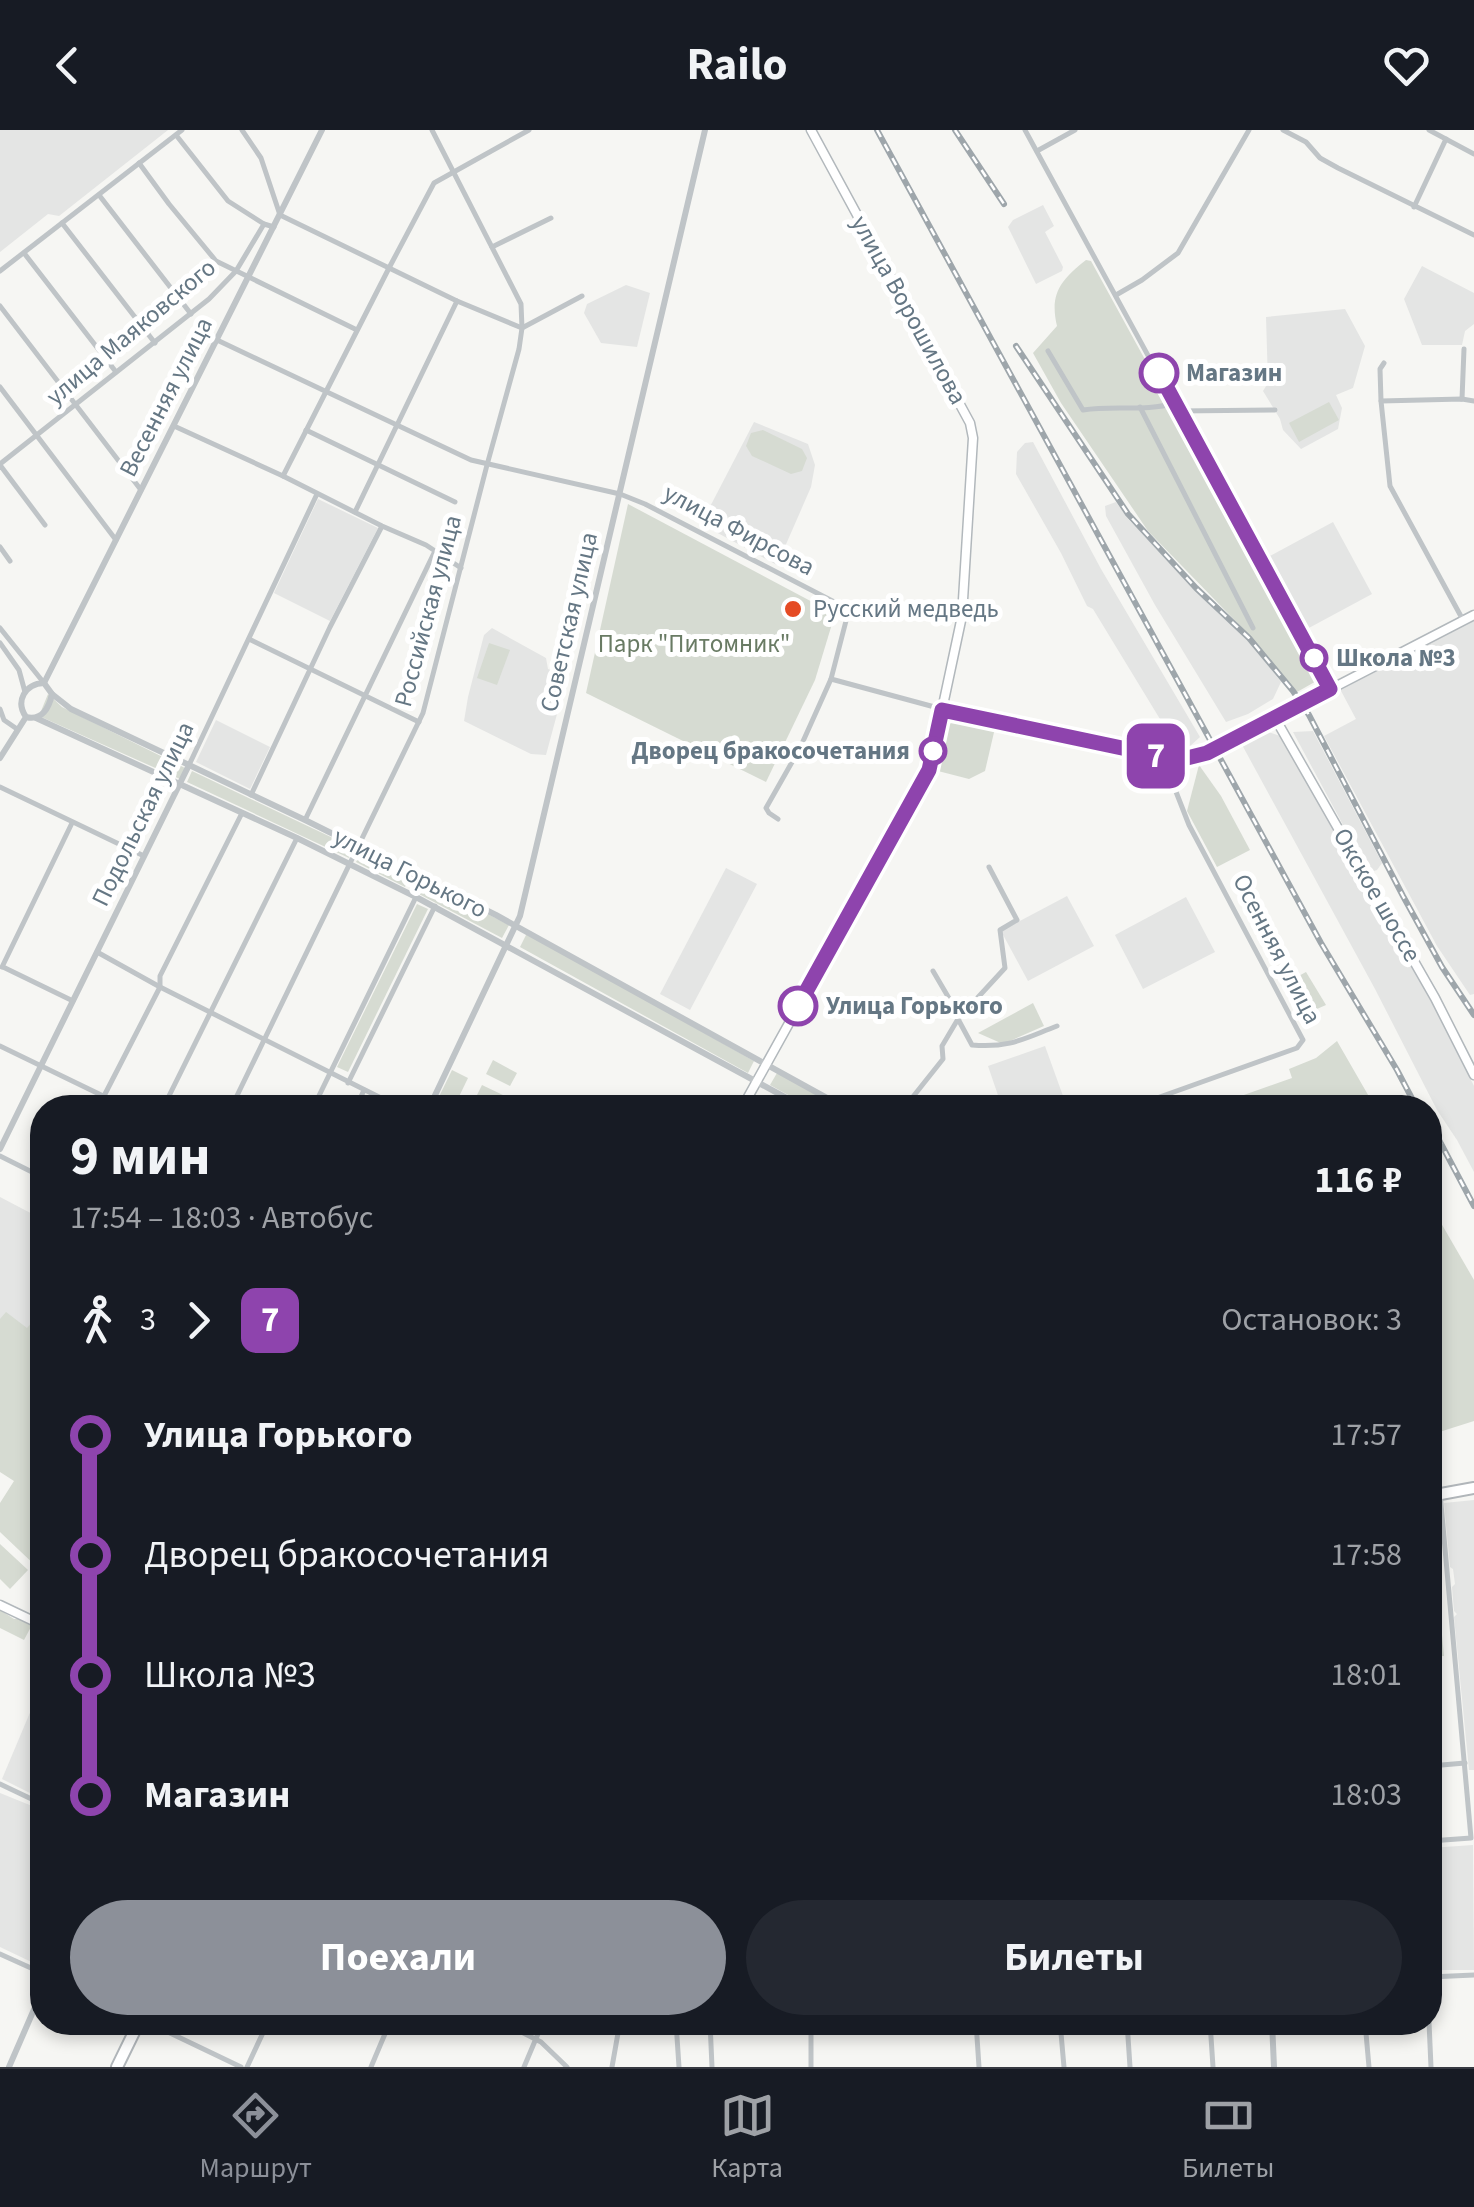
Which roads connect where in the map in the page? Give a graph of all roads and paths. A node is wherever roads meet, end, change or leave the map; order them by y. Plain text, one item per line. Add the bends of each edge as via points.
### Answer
1 (242, 130) edge
2 (322, 130) edge
3 (432, 130) edge
4 (530, 130) edge
5 (705, 130) edge
6 (811, 130) edge
7 (1026, 130) edge
8 (1074, 130) edge
9 (1250, 130) edge
10 (1283, 130) edge
11 (1428, 130) edge
12 (179, 132) edge
13 (1063, 133) edge
14 (1446, 139) junction
15 (1036, 150) junction
16 (1474, 154) edge
17 (139, 163) junction
18 (453, 172) junction
19 (99, 195) junction
20 (1414, 208) junction
21 (280, 215) junction
22 (550, 218) dead end
23 (62, 224) junction
24 (264, 224) junction
25 (274, 227) junction
26 (1474, 236) edge
27 (492, 247) junction
28 (24, 253) junction
29 (389, 268) junction
30 (0, 271) edge
31 (236, 271) junction
32 (249, 277) junction
33 (1116, 295) junction
34 (582, 296) dead end
35 (457, 301) junction
36 (0, 306) edge
37 (190, 314) junction
38 (522, 328) junction
39 (357, 330) junction
40 (217, 340) junction
41 (155, 343) junction
42 (1464, 349) dead end
43 (1048, 351) dead end
44 (1384, 363) dead end
45 (116, 372) junction
46 (0, 387) edge
47 (327, 390) junction
48 (1462, 399) junction
49 (1381, 401) junction
50 (1474, 401) edge
51 (1175, 403) junction
52 (76, 405) junction
53 (1140, 407) junction
54 (1275, 410) dead end
55 (1180, 411) junction
56 (397, 423) junction
57 (174, 426) junction
58 (306, 430) junction
59 (37, 436) junction
60 (0, 464) edge
61 (378, 464) junction
62 (486, 464) junction
63 (282, 476) junction
64 (141, 490) junction
65 (317, 494) junction
66 (620, 494) junction
67 (455, 502) dead end
68 (355, 512) junction
69 (45, 526) dead end
70 (382, 526) junction
71 (116, 540) junction
72 (0, 547) edge
73 (434, 552) junction
74 (10, 560) dead end
75 (461, 568) junction
76 (1474, 614) edge
77 (1463, 620) junction
78 (0, 628) edge
79 (1253, 628) dead end
80 (249, 639) junction
81 (0, 643) edge
82 (310, 669) junction
83 (831, 679) junction
84 (44, 683) junction
85 (1330, 689) junction
86 (25, 692) junction
87 (52, 694) junction
88 (365, 695) junction
89 (0, 709) edge
90 (942, 710) junction
91 (26, 717) junction
92 (36, 718) junction
93 (1275, 718) junction
94 (2, 722) edge
95 (419, 722) junction
96 (17, 730) junction
97 (0, 758) edge
98 (1167, 758) junction
99 (189, 765) junction
100 (180, 783) junction
101 (0, 788) edge
102 (251, 795) junction
103 (242, 812) junction
104 (778, 819) dead end
105 (305, 820) junction
106 (72, 823) junction
107 (298, 838) junction
108 (359, 846) junction
109 (144, 856) junction
110 (350, 864) junction
111 (989, 867) dead end
112 (416, 897) junction
113 (435, 906) junction
114 (516, 926) junction
115 (508, 946) junction
116 (97, 952) junction
117 (1, 966) edge
118 (934, 971) dead end
119 (160, 987) junction
120 (73, 1001) junction
121 (212, 1012) junction
122 (959, 1018) junction
123 (1057, 1026) dead end
124 (266, 1038) junction
125 (0, 1046) edge
126 (766, 1064) junction
127 (41, 1066) junction
128 (330, 1073) junction
129 (1474, 1075) edge
130 (756, 1081) junction
131 (348, 1082) junction
132 (364, 1090) junction
133 (102, 1095) edge
134 (105, 1095) edge
135 (170, 1095) edge
136 (238, 1095) edge
137 (320, 1095) edge
138 (362, 1095) edge
139 (374, 1095) edge
140 (435, 1095) edge
141 (749, 1095) edge
142 (781, 1095) edge
143 (822, 1095) edge
144 (914, 1095) edge
145 (1165, 1095) edge
146 (0, 1153) edge
147 (30, 1170) edge
148 (1474, 1488) edge
149 (1442, 1493) edge
150 (1442, 1559) edge
151 (0, 1605) edge
152 (30, 1619) edge
153 (1464, 1763) junction
154 (1442, 1765) edge
155 (0, 1784) edge
156 (30, 1798) edge
157 (1442, 1839) edge
158 (0, 1954) edge
159 (30, 1968) edge
160 (1474, 1975) edge
161 (1442, 1976) edge
162 (30, 2019) edge
163 (133, 2035) edge
164 (175, 2035) edge
165 (261, 2035) edge
166 (385, 2035) edge
167 (527, 2035) edge
168 (538, 2035) edge
169 (618, 2035) edge
170 (679, 2035) edge
171 (710, 2035) edge
172 (811, 2035) edge
173 (977, 2035) edge
174 (1061, 2035) edge
175 (1128, 2035) edge
176 (1211, 2035) edge
177 (1273, 2035) edge
178 (1366, 2035) edge
179 (1429, 2035) edge
180 (536, 2040) junction
181 (9, 2067) edge
182 (117, 2067) edge
183 (244, 2067) edge
184 (372, 2067) edge
185 (524, 2067) edge
186 (567, 2067) edge
187 (612, 2067) edge
188 (679, 2067) edge
189 (712, 2067) edge
190 (811, 2067) edge
191 (979, 2067) edge
192 (1064, 2067) edge
193 (1130, 2067) edge
194 (1213, 2067) edge
195 (1274, 2067) edge
196 (1369, 2067) edge
197 (1431, 2067) edge

1 - 21 street via 261,158
2 - 21 street, Весенняя улица
3 - 18 street
4 - 18 street
5 - 66 street, Советская улица
6 - 90 main road, улица Ворошилова via 972,431 962,616
7 - 15 street
8 - 13 street
9 - 33 street via 1178,253
10 - 20 street via 1320,158
11 - 14 street
12 - 17 street
12 - 24 street via 228,201
13 - 15 street
14 - 16 street
14 - 20 street
15 - 33 street
17 - 19 street
17 - 31 street via 207,251
18 - 27 street
18 - 29 street via 434,183
19 - 23 street
19 - 37 street
20 - 26 street
21 - 25 street, Весенняя улица
21 - 29 street
22 - 27 street
23 - 28 street
23 - 41 street
24 - 25 street
24 - 31 street, улица Маяковского
25 - 32 street, Весенняя улица
27 - 38 street via 520,304
28 - 30 street
28 - 45 street
29 - 35 street
29 - 39 street
31 - 32 street
31 - 37 street, улица Маяковского
32 - 39 street
32 - 40 street, Весенняя улица
33 - 51 street
34 - 38 street
35 - 38 street
35 - 56 street
36 - 52 street
37 - 41 street, улица Маяковского
38 - 62 street, Российская улица
39 - 47 street
40 - 47 street, улица Фирсова
40 - 57 street, Весенняя улица
41 - 45 street, улица Маяковского
42 - 48 street
43 - 53 street via 1081,409
44 - 49 street
45 - 52 street, улица Маяковского
46 - 59 street
47 - 56 street, улица Фирсова
47 - 58 street
48 - 49 street
48 - 50 street
49 - 77 street via 1390,486
51 - 53 street
51 - 55 street
52 - 59 street, улица Маяковского
52 - 64 street
53 - 79 street
54 - 55 street
55 - 85 street
56 - 61 street
56 - 62 street, улица Фирсова
57 - 63 street
57 - 64 street, Весенняя улица
58 - 61 street
58 - 63 street
59 - 60 street, улица Маяковского
59 - 71 street
60 - 69 street
61 - 67 street
61 - 68 street
62 - 66 street, улица Фирсова
62 - 75 street, Российская улица
63 - 65 street
64 - 71 street, Весенняя улица
65 - 68 street
65 - 80 street, Подольская улица
66 - 83 street, улица Фирсова via 844,607
66 - 114 street, Советская улица
68 - 70 street
70 - 73 street
70 - 82 street
71 - 84 street, Весенняя улица
72 - 74 street
73 - 75 street
73 - 88 street
75 - 95 street, Российская улица
76 - 77 main road
77 - 85 main road
78 - 84 street
80 - 82 street
80 - 99 street, Подольская улица
81 - 86 street
82 - 88 street
82 - 102 street
83 - 90 street
83 - 104 street via 768,802
84 - 86 street
84 - 87 street
85 - 93 main road
86 - 91 street
87 - 92 street
87 - 99 street, улица Горького
88 - 95 street
88 - 105 street
89 - 94 street
90 - 98 main road
90 - 126 main road, улица Ворошилова via 929,770
91 - 92 street
91 - 96 street
92 - 100 street, улица Горького
93 - 98 main road, bridge via 1195,758
93 - 129 main road, Окское шоссе
94 - 96 street
95 - 108 street, Российская улица
96 - 97 street
98 - 145 street, Осенняя улица via 1190,825 1303,1040 1297,1048
99 - 100 street, Подольская улица
99 - 102 street, улица Горького
100 - 103 street, улица Горького
100 - 109 street, Подольская улица
101 - 106 street
102 - 105 street, улица Горького
103 - 107 street, улица Горького
103 - 119 street
105 - 108 street, улица Горького
106 - 109 street
106 - 117 street
107 - 110 street, улица Горького
107 - 121 street
108 - 110 street, Российская улица
108 - 114 street, улица Горького
109 - 116 street, Подольская улица
110 - 112 street, улица Горького
110 - 124 street, Российская улица
111 - 122 street via 1017,920 1000,930 1005,968
112 - 113 street, улица Горького
112 - 128 street
113 - 115 street, улица Горького
113 - 131 street
114 - 115 street, Советская улица
114 - 126 street, улица Горького
115 - 130 street, улица Горького
115 - 140 street, Советская улица
116 - 119 street
116 - 120 street, Подольская улица
117 - 120 street
118 - 122 street
119 - 121 street
119 - 134 street
120 - 127 street, Подольская улица
121 - 124 street
121 - 135 street
122 - 123 street via 972,1045 983,1046 1005,1046
122 - 144 street via 942,1046 943,1059
124 - 128 street
124 - 136 street, Российская улица
125 - 127 street
126 - 130 main road, улица Ворошилова
126 - 143 street, улица Горького
127 - 133 street
127 - 146 street, Подольская улица
128 - 131 street
128 - 137 street
130 - 141 main road, улица Ворошилова
130 - 142 street, улица Горького
131 - 132 street
132 - 138 street
132 - 139 street
146 - 147 street
148 - 149 main road
150 - 153 street
151 - 152 main road
153 - 154 street
153 - 157 street via 1470,1838
155 - 156 street
158 - 159 street
160 - 161 street
162 - 181 street
163 - 182 main road
164 - 183 street
165 - 183 street
166 - 184 street
167 - 180 street
168 - 180 street
169 - 187 street
170 - 188 street
171 - 189 street
172 - 190 street
173 - 191 street
174 - 192 street
175 - 193 street
176 - 194 street
177 - 195 street
178 - 196 street
179 - 197 street
180 - 185 street
180 - 186 street

